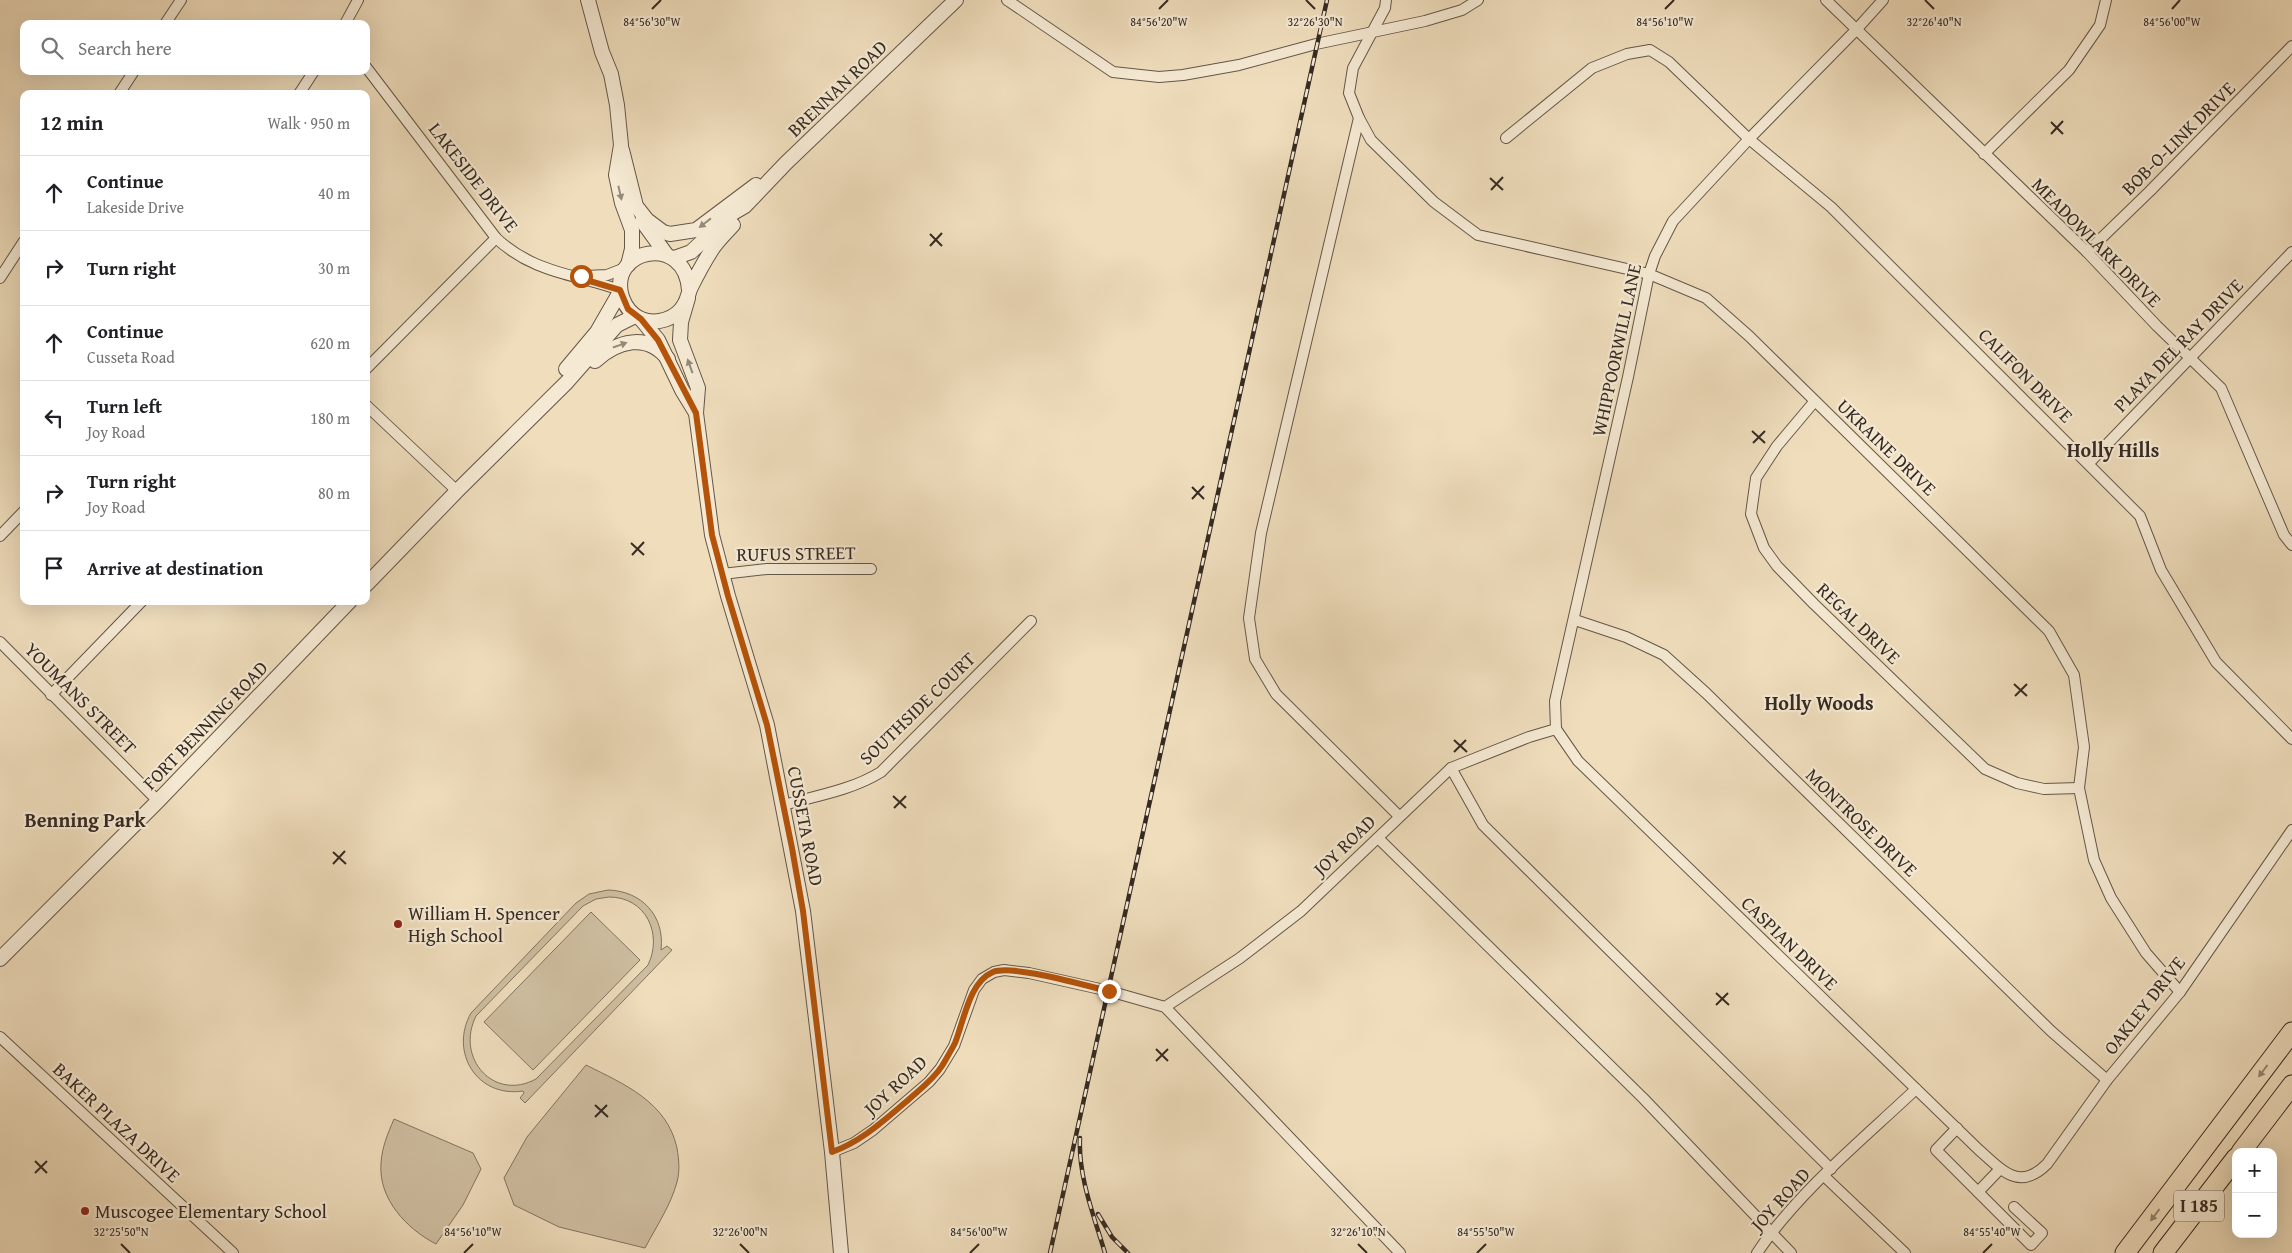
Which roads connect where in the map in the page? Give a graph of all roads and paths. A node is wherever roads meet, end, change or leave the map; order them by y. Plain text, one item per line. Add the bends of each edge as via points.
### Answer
1 (181, 0) edge
2 (358, 0) edge
3 (588, 0) edge
4 (956, 0) edge
5 (1007, 0) edge
6 (1386, 0) edge
7 (1478, 0) edge
8 (1826, 0) edge
9 (1882, 0) edge
10 (2106, 0) edge
11 (168, 20) edge
12 (346, 20) edge
13 (1856, 30) junction
14 (1370, 32) junction
15 (2292, 46) edge
16 (370, 72) edge
17 (131, 75) edge
18 (311, 75) edge
19 (122, 90) edge
20 (302, 90) edge
21 (1359, 118) junction
22 (1506, 138) dead end
23 (1748, 139) junction
24 (621, 145) junction
25 (1984, 154) junction
26 (786, 162) junction
27 (636, 206) junction
28 (745, 206) junction
29 (496, 238) junction
30 (20, 247) edge
31 (2087, 252) junction
32 (2292, 252) edge
33 (670, 256) junction
34 (626, 267) junction
35 (1649, 274) junction
36 (576, 277) junction
37 (0, 278) edge
38 (620, 291) junction
39 (689, 294) junction
40 (638, 317) junction
41 (2190, 357) junction
42 (668, 359) junction
43 (370, 365) edge
44 (567, 382) junction
45 (1814, 402) junction
46 (370, 409) edge
47 (534, 413) junction
48 (696, 413) junction
49 (2089, 463) junction
50 (457, 491) junction
51 (20, 515) edge
52 (0, 536) edge
53 (2292, 545) edge
54 (871, 569) dead end
55 (722, 574) junction
56 (370, 581) edge
57 (138, 605) edge
58 (346, 605) edge
59 (1575, 620) junction
60 (1030, 621) dead end
61 (0, 642) edge
62 (51, 695) junction
63 (1556, 729) junction
64 (2292, 739) edge
65 (1451, 768) junction
66 (2079, 788) junction
67 (158, 801) junction
68 (784, 805) junction
69 (1399, 816) junction
70 (2292, 830) edge
71 (1378, 838) junction
72 (0, 959) edge
73 (2180, 992) junction
74 (1165, 1007) junction
75 (2292, 1032) edge
76 (0, 1037) edge
77 (2107, 1080) junction
78 (2292, 1085) edge
79 (1916, 1088) junction
80 (1957, 1128) junction
81 (2244, 1148) edge
82 (832, 1152) junction
83 (2232, 1163) edge
84 (1828, 1172) junction
85 (2004, 1172) junction
86 (1978, 1192) junction
87 (2014, 1207) dead end
88 (1772, 1231) junction
89 (233, 1253) edge
90 (841, 1253) edge
91 (1400, 1253) edge
92 (1756, 1253) edge
93 (1791, 1253) edge
94 (1905, 1253) edge
95 (2125, 1253) edge
96 (2163, 1253) edge

1 - 11 street
2 - 12 street
3 - 24 street via 611,74
4 - 26 street, BRENNAN ROAD
5 - 14 street via 1113,72 1139,76 1183,75 1239,65
6 - 14 street, UKRAINE DRIVE
7 - 14 street via 1462,10
8 - 13 street, MEADOWLARK DRIVE
9 - 13 street, WHIPPOORWILL LANE
10 - 25 street via 2100,25 2068,70
13 - 23 street, WHIPPOORWILL LANE
13 - 25 street, MEADOWLARK DRIVE
14 - 21 street, UKRAINE DRIVE via 1353,68 1349,93
15 - 31 street, BOB-O-LINK DRIVE
16 - 29 street, LAKESIDE DRIVE
17 - 19 street
18 - 20 street
21 - 35 street, UKRAINE DRIVE via 1371,140 1434,202 1478,235
21 - 69 street via 1261,534 1249,618 1255,659 1276,694
22 - 23 street, CALIFON DRIVE via 1592,68 1627,54 1650,50 1669,62
23 - 35 street, WHIPPOORWILL LANE via 1673,221 1654,256
23 - 49 street, CALIFON DRIVE via 1831,207
24 - 27 street
24 -> 34 street via 616,175 632,230 632,249
25 - 31 street, MEADOWLARK DRIVE
26 -> 27 street via 703,226 688,232 663,232
26 - 28 street, BRENNAN ROAD
27 - 33 street via 646,229
28 - 33 street, BRENNAN ROAD via 691,252
28 - 39 street, BRENNAN ROAD via 712,250
29 - 36 street, LAKESIDE DRIVE via 509,251 529,263
29 - 43 street
30 - 37 street
31 - 41 street, MEADOWLARK DRIVE
32 - 41 street, PLAYA DEL RAY DRIVE
33 - 34 street via 650,252
33 - 39 street via 686,272
34 - 36 street, LAKESIDE DRIVE via 607,275
34 - 38 street
35 - 45 street, UKRAINE DRIVE via 1706,298
35 - 59 street, WHIPPOORWILL LANE
36 - 38 street, LAKESIDE DRIVE
38 - 40 street via 623,301
38 - 47 street via 597,332
39 - 40 street via 673,317 657,322
48 -> 39 street, CUSSETA ROAD via 698,388 680,340
40 - 42 street, CUSSETA ROAD via 658,340
40 - 44 street via 617,325
41 - 49 street, PLAYA DEL RAY DRIVE
41 - 53 street, MEADOWLARK DRIVE via 2221,388 2284,534
44 -> 42 street via 607,350 629,342 655,346
42 - 48 street, CUSSETA ROAD
44 - 47 street
45 - 66 street, UKRAINE DRIVE via 2049,631 2074,675 2084,747
45 - 66 street, REGAL DRIVE via 1777,446 1756,478 1751,514 1764,548 1791,581 1985,769 2017,783 2044,789
46 - 50 street
47 - 50 street
48 - 55 street, CUSSETA ROAD via 712,535
49 - 64 street, CALIFON DRIVE via 2140,516 2161,570 2216,662
50 - 56 street
51 - 52 street
54 - 55 street, RUFUS STREET via 767,569
55 - 68 street, CUSSETA ROAD via 767,725
57 - 62 street
58 - 67 street, FORT BENNING ROAD
59 - 63 street, WHIPPOORWILL LANE via 1555,700
59 - 77 street, MONTROSE DRIVE via 1626,637 1664,655 2051,1031
60 - 68 street, SOUTHSIDE COURT via 881,772 858,784
61 - 62 street, YOUMANS STREET
62 - 67 street, YOUMANS STREET
63 - 65 street, JOY ROAD via 1529,736
63 - 79 street, CASPIAN DRIVE via 1578,761
65 - 69 street, JOY ROAD
65 - 84 street via 1483,825
66 - 73 street, UKRAINE DRIVE via 2094,860 2111,898 2146,953
67 - 72 street, FORT BENNING ROAD
68 - 82 street, CUSSETA ROAD via 803,911
69 - 71 street, JOY ROAD
70 - 73 street, OAKLEY DRIVE
71 - 74 street, JOY ROAD via 1301,911 1240,958
71 - 88 street via 1643,1098
73 - 77 street, OAKLEY DRIVE
74 - 82 street, JOY ROAD via 1029,973 994,972 982,979 974,990 954,1046 929,1082 873,1130
74 - 91 street
75 -> 95 highway, I 185
76 - 89 street, BAKER PLAZA DRIVE
77 - 85 street, OAKLEY DRIVE via 2047,1164 2038,1172 2022,1178
78 - 81 highway
79 - 80 street, CASPIAN DRIVE
79 - 84 street, JOY ROAD
80 - 85 street, CASPIAN DRIVE
80 - 86 street via 1936,1150
82 - 90 street, CUSSETA ROAD
83 - 96 highway, I 185
84 - 88 street, JOY ROAD
84 - 94 street
85 - 86 street
86 - 87 street via 2031,1245 2042,1233
88 - 92 street, JOY ROAD
88 - 93 street

